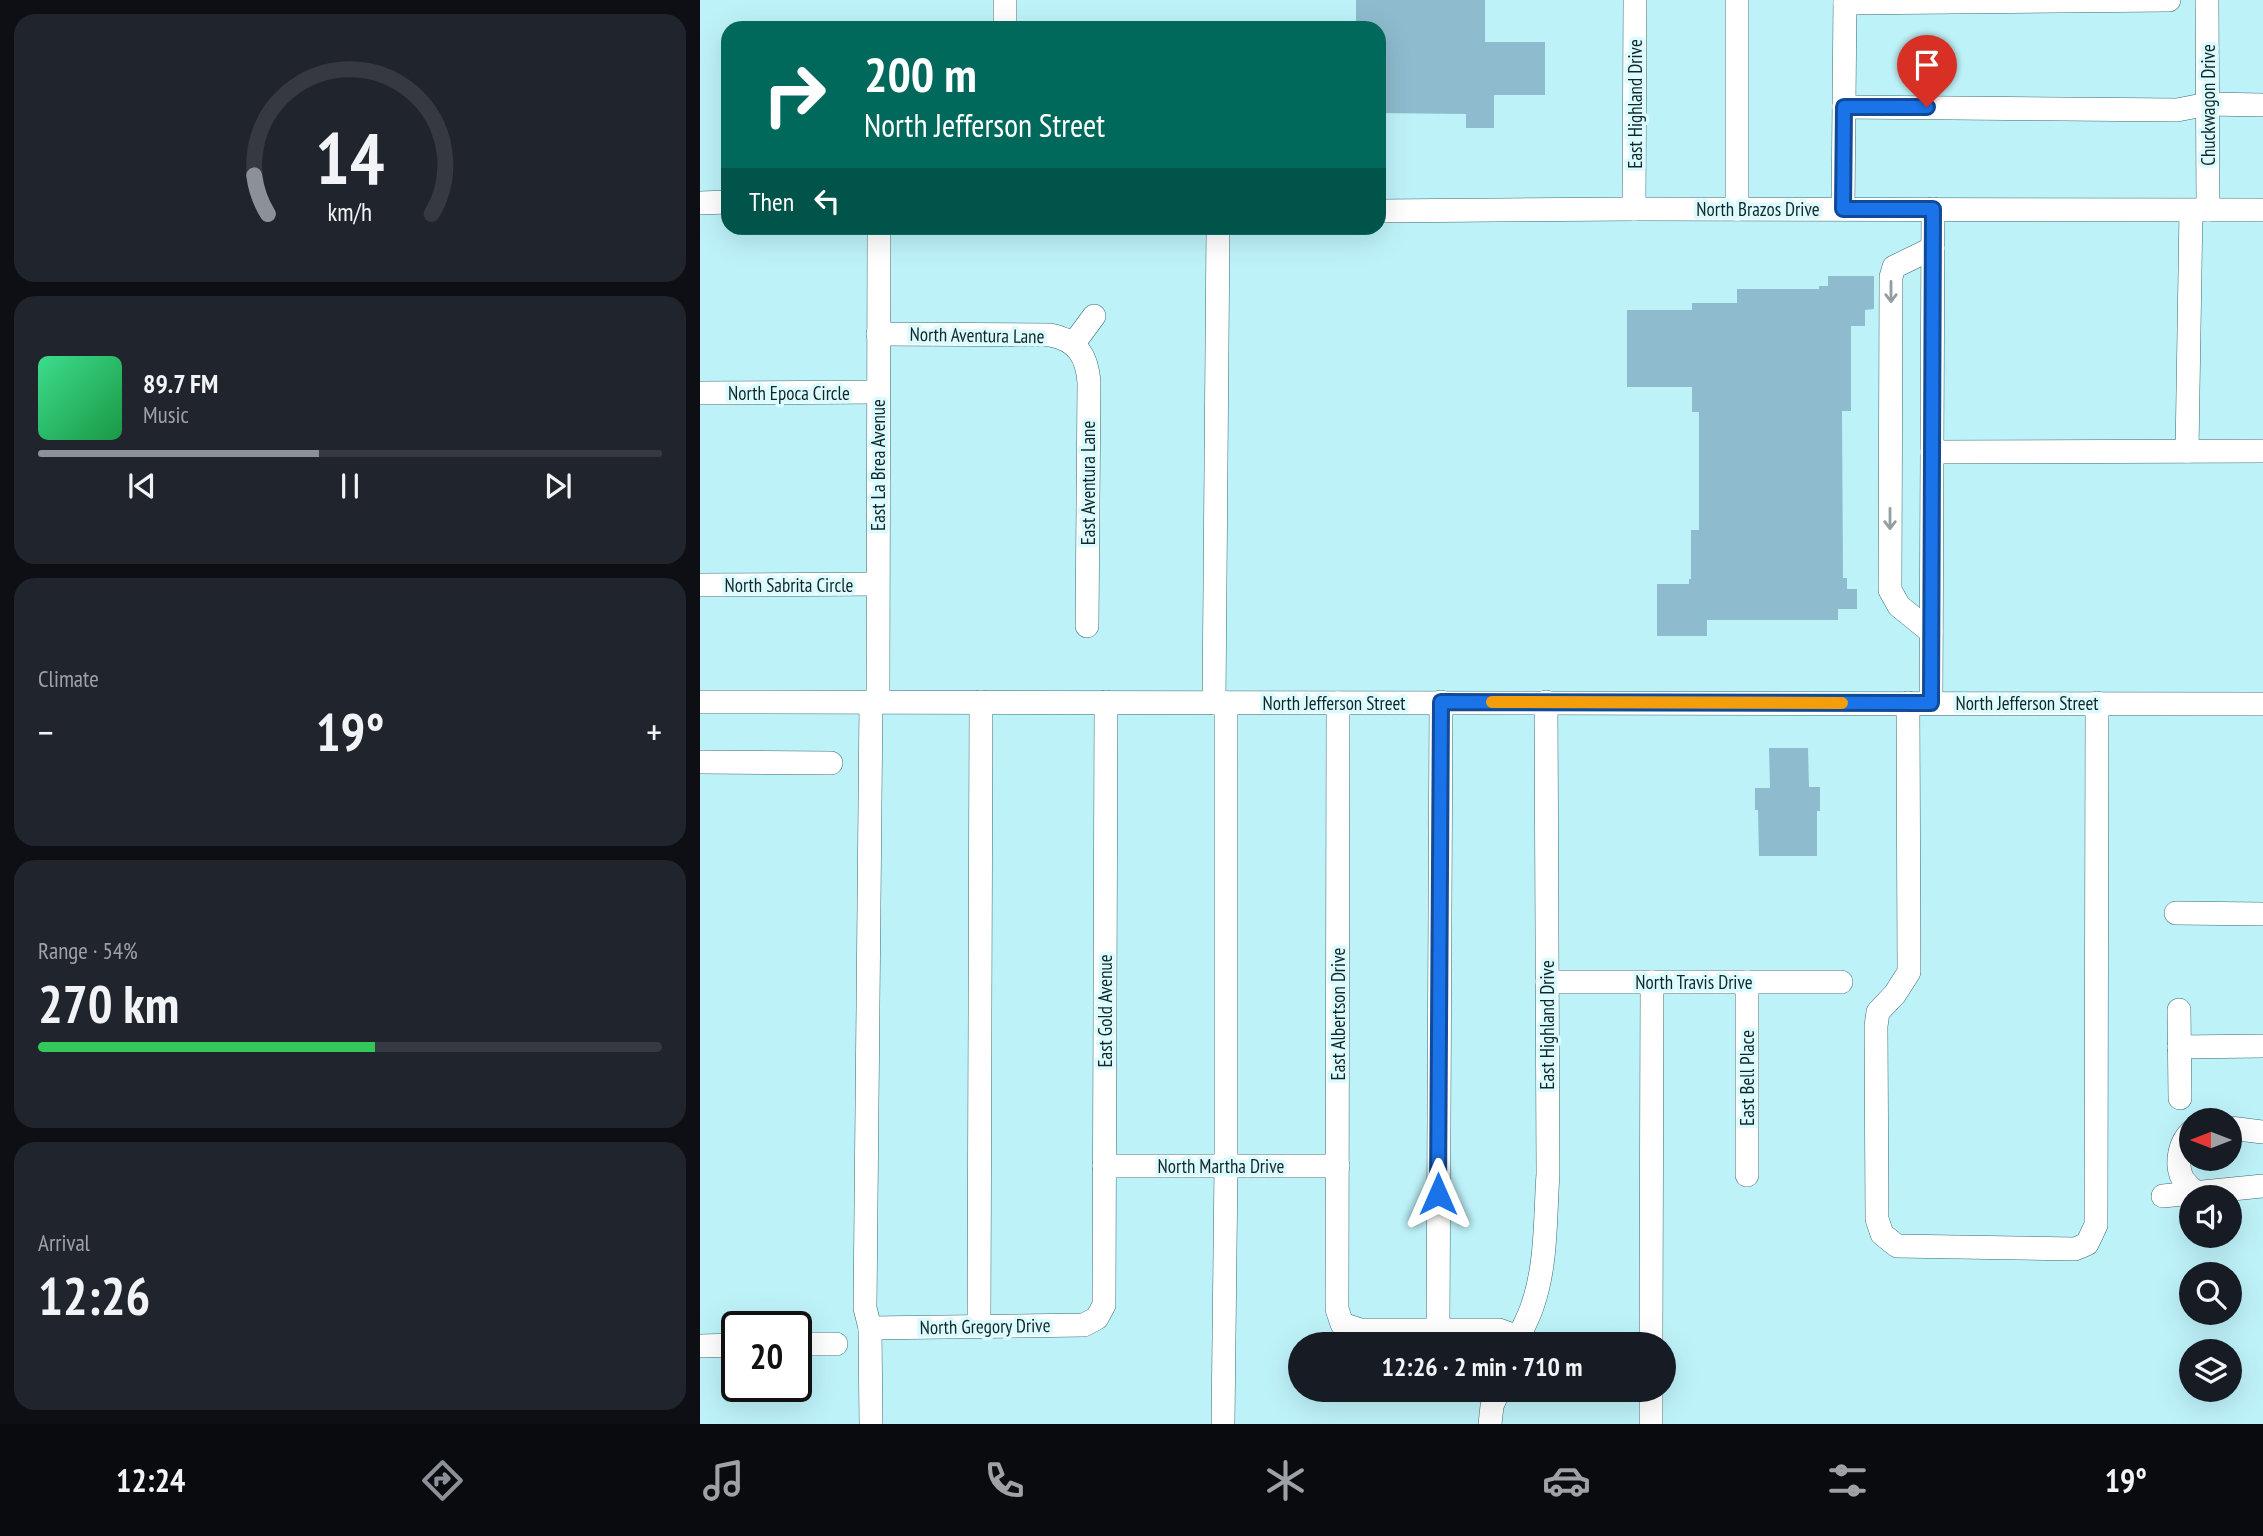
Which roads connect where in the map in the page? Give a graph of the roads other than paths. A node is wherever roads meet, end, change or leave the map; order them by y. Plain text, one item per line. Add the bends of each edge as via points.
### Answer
1 (1005, 0) edge
2 (1635, 0) edge
3 (1737, 0) edge
4 (2169, 0) edge
5 (2207, 0) edge
6 (1845, 1) edge
7 (1005, 21) edge
8 (2208, 104) junction
9 (2263, 105) edge
10 (1844, 107) junction
11 (721, 202) edge
12 (700, 203) edge
13 (1634, 209) junction
14 (1737, 209) junction
15 (1843, 209) junction
16 (1933, 209) junction
17 (2200, 210) junction
18 (2263, 210) edge
19 (1386, 211) edge
20 (879, 235) edge
21 (1217, 235) edge
22 (1933, 248) junction
23 (1094, 316) dead end
24 (878, 334) junction
25 (1074, 344) junction
26 (878, 392) junction
27 (700, 393) edge
28 (2187, 451) junction
29 (2263, 451) edge
30 (1932, 452) junction
31 (877, 584) junction
32 (700, 585) edge
33 (1087, 626) dead end
34 (1931, 632) junction
35 (700, 702) edge
36 (981, 702) junction
37 (1106, 702) junction
38 (1441, 702) junction
39 (1546, 702) junction
40 (874, 703) junction
41 (1220, 703) junction
42 (1338, 703) junction
43 (1919, 703) junction
44 (2097, 703) junction
45 (2263, 704) edge
46 (700, 762) edge
47 (831, 763) dead end
48 (2176, 913) dead end
49 (2263, 914) edge
50 (1547, 982) junction
51 (1652, 982) junction
52 (1747, 982) junction
53 (1841, 982) dead end
54 (2179, 1010) dead end
55 (2263, 1046) edge
56 (2179, 1047) junction
57 (2180, 1098) dead end
58 (2242, 1130) edge
59 (2262, 1134) edge
60 (1104, 1166) junction
61 (1226, 1166) junction
62 (1338, 1166) junction
63 (1747, 1175) dead end
64 (2263, 1186) edge
65 (2242, 1188) edge
66 (2179, 1195) edge
67 (2163, 1196) dead end
68 (1097, 1318) joint
69 (979, 1326) junction
70 (870, 1328) junction
71 (1438, 1330) junction
72 (1503, 1332) edge
73 (1521, 1332) edge
74 (1651, 1332) edge
75 (812, 1344) edge
76 (836, 1344) dead end
77 (721, 1345) edge
78 (700, 1346) edge
79 (1494, 1402) edge
80 (1651, 1402) edge
81 (871, 1424) edge
82 (1223, 1424) edge
83 (1490, 1424) edge
84 (1651, 1424) edge

1 - 7 street
2 - 13 street, East Highland Drive
3 - 14 street
4 - 6 street
5 - 8 street, Chuckwagon Drive
6 - 10 street
8 - 9 street
8 - 10 street via 2178,110
8 - 17 street, Chuckwagon Drive
10 - 15 street
11 - 12 street
13 - 14 street, North Brazos Drive
13 - 19 street, North Brazos Drive
14 - 15 street, North Brazos Drive
15 - 16 street, North Brazos Drive
16 - 17 street, North Brazos Drive
16 - 22 street
17 - 18 street, North Brazos Drive
17 - 28 street, Chuckwagon Drive
20 - 24 street, East La Brea Avenue
21 - 41 street
22 - 30 street
22 -> 34 street via 1894,267 1891,277 1890,590 1899,607
23 - 25 street
24 - 25 street, North Aventura Lane via 1050,335
24 - 26 street, East La Brea Avenue
25 - 33 street, East Aventura Lane via 1083,354 1089,382
26 - 27 street, North Epoca Circle
26 - 31 street, East La Brea Avenue
28 - 29 street
28 - 30 street
30 - 34 street
31 - 32 street, North Sabrita Circle
31 - 40 street, East La Brea Avenue
34 - 43 street
35 - 40 street, North Jefferson Street
36 - 37 street, North Jefferson Street
36 - 40 street, North Jefferson Street
36 - 69 street
37 - 41 street, North Jefferson Street
37 - 60 street, East Gold Avenue
38 - 39 street, North Jefferson Street
38 - 42 street, North Jefferson Street
38 - 71 street
39 - 43 street, North Jefferson Street
39 - 50 street, East Highland Drive
40 - 70 street, East La Brea Avenue via 865,1308
41 - 42 street, North Jefferson Street
41 - 61 street
42 - 62 street, East Albertson Drive
43 - 44 street, North Jefferson Street
43 - 44 street via 1909,972 1878,1012 1875,1026 1877,1219 1882,1234 1897,1246 2075,1249 2087,1244 2096,1225
44 - 45 street, North Jefferson Street
46 - 47 street
48 - 49 street
50 - 51 street, North Travis Drive
50 - 73 street, East Highland Drive via 1544,1236 1533,1304
51 - 52 street, North Travis Drive
51 - 74 street
52 - 53 street, North Travis Drive
52 - 63 street, East Bell Place
54 - 56 street
55 - 56 street
56 - 57 street
58 - 59 street
60 - 61 street, North Martha Drive
60 - 68 street, East Gold Avenue via 1104,1305
61 - 62 street, North Martha Drive
61 - 82 street
62 - 71 street, East Albertson Drive via 1337,1309 1342,1324 1360,1330
64 - 65 street
66 - 67 street
68 - 69 street, North Gregory Drive via 1084,1325
69 - 70 street, North Gregory Drive
70 - 81 street, East La Brea Avenue
71 - 72 street
75 - 76 street
77 - 78 street
79 - 83 street
80 - 84 street

